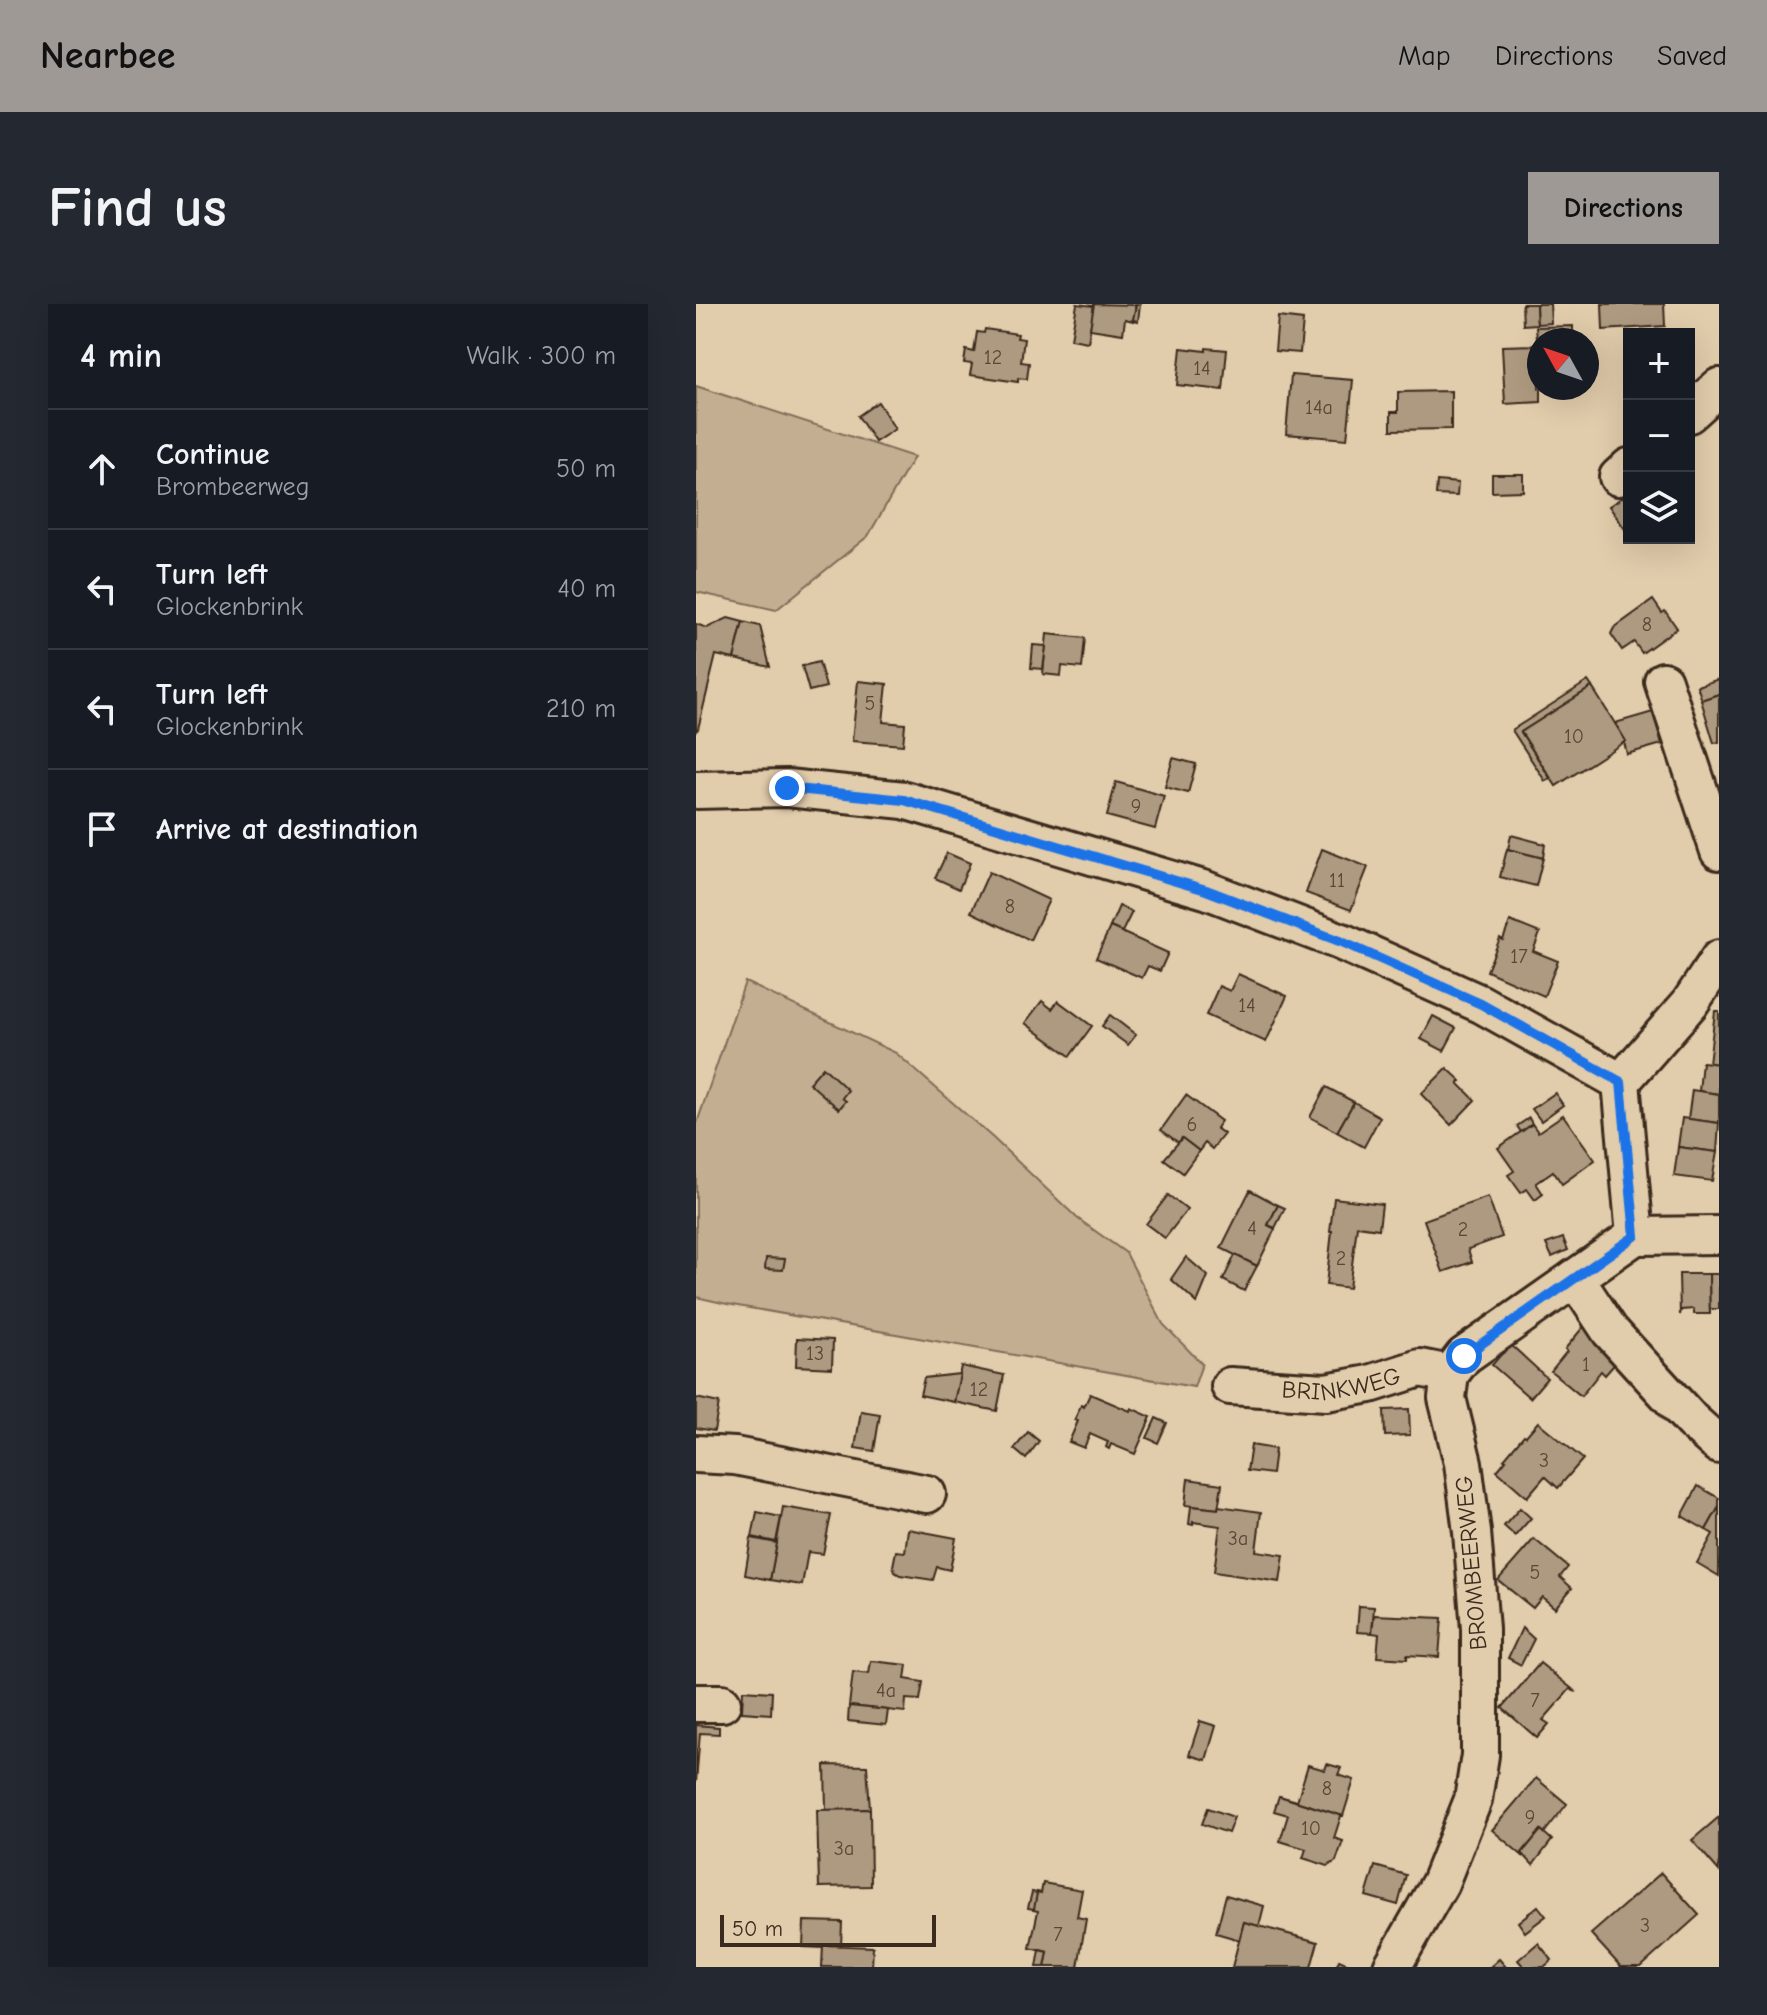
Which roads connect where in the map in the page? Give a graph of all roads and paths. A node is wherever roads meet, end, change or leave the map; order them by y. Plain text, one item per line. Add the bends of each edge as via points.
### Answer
1 (1719, 387) edge
2 (1695, 409) edge
3 (1663, 681) dead end
4 (696, 790) edge
5 (1719, 851) edge
6 (1719, 959) edge
7 (1621, 1082) junction
8 (1719, 1235) edge
9 (1635, 1236) junction
10 (1575, 1278) junction
11 (1450, 1374) junction
12 (1230, 1386) dead end
13 (1719, 1445) edge
14 (696, 1454) edge
15 (927, 1494) dead end
16 (1392, 1967) edge

1 - 2 street
3 - 5 street
4 - 7 street via 787,788 904,800 1206,890 1342,942 1481,1004
6 - 7 street via 1690,1003
7 - 9 street
8 - 9 street
9 - 10 street
10 - 11 street via 1464,1356
10 - 13 street via 1610,1331
11 - 12 street, BRINKWEG via 1420,1368 1326,1392
11 - 16 street, BROMBEERWEG via 1447,1398 1463,1463 1478,1601 1480,1755 1473,1800 1445,1872
14 - 15 street via 735,1456

